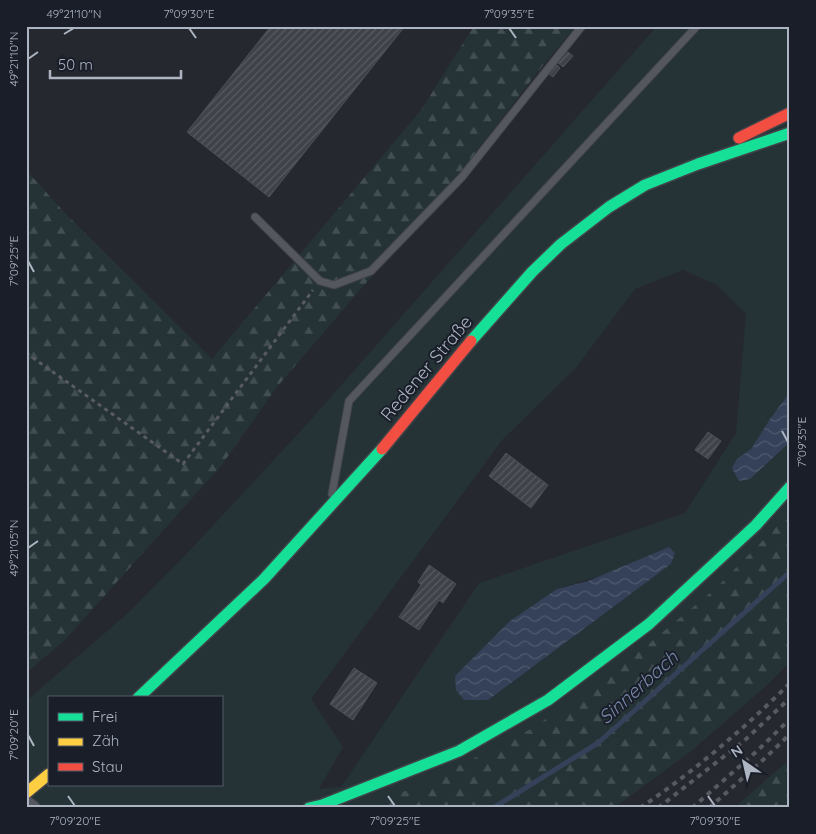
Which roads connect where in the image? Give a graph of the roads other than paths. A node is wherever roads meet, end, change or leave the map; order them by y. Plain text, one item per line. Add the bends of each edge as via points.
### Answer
1 (582, 26) edge
2 (697, 26) edge
3 (790, 114) edge
4 (790, 120) edge
5 (790, 133) edge
6 (706, 153) junction
7 (645, 185) junction
8 (255, 216) dead end
9 (790, 487) edge
10 (329, 507) junction
11 (140, 696) edge
12 (48, 775) edge
13 (26, 793) edge
14 (26, 803) edge
15 (33, 808) edge
16 (309, 808) edge

1 - 8 lane via 462,177 371,271 334,285 320,281
2 - 10 lane via 349,401
3 - 6 main road
4 - 6 main road
5 - 7 main road, Redener Straße
6 - 7 main road
7 - 10 main road, Redener Straße via 608,207 532,272
9 - 16 main road via 756,525 649,624 548,700 459,751
10 - 11 main road, Redener Straße via 264,580
12 - 13 main road
14 - 15 street

